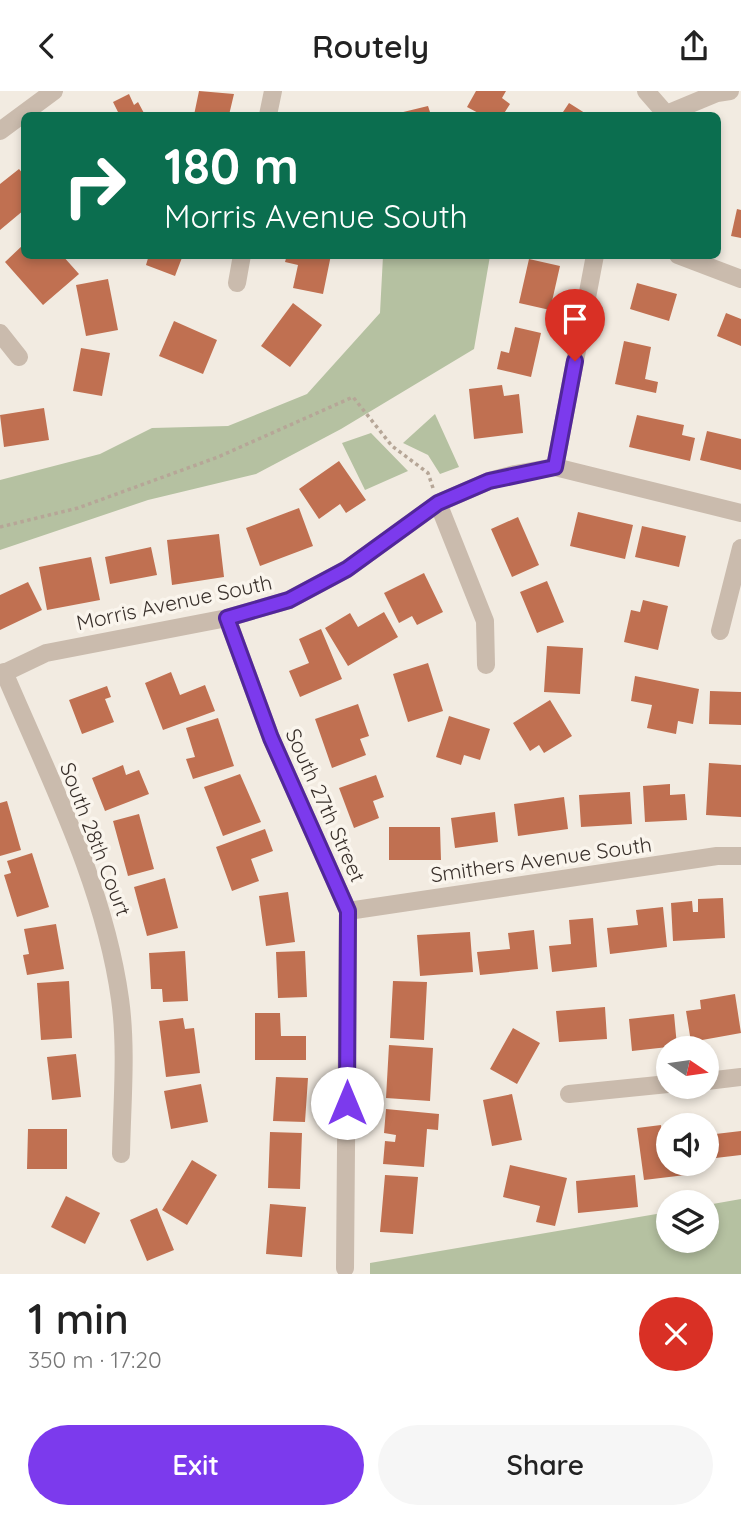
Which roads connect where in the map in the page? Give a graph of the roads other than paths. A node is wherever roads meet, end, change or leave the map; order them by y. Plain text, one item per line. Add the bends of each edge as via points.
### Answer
1 (54, 91) edge
2 (273, 91) edge
3 (646, 91) edge
4 (730, 91) edge
5 (26, 112) edge
6 (269, 112) edge
7 (663, 112) edge
8 (672, 112) edge
9 (21, 115) edge
10 (0, 131) edge
11 (241, 259) edge
12 (594, 259) edge
13 (688, 259) edge
14 (741, 279) edge
15 (237, 283) dead end
16 (0, 333) edge
17 (19, 357) dead end
18 (555, 467) junction
19 (438, 503) junction
20 (741, 513) edge
21 (741, 548) edge
22 (227, 618) junction
23 (720, 631) dead end
24 (486, 665) dead end
25 (2, 673) edge
26 (741, 856) edge
27 (348, 911) junction
28 (741, 1077) edge
29 (719, 1079) edge
30 (656, 1085) edge
31 (569, 1094) dead end
32 (121, 1153) dead end
33 (345, 1268) dead end

1 - 5 street
2 - 6 street
3 - 7 street
4 - 8 street
9 - 10 street
11 - 15 street
12 - 18 street
13 - 14 street
16 - 17 street
18 - 19 street, Morris Avenue South via 489,481
18 - 20 street, Morris Avenue South
19 - 22 street, Morris Avenue South via 347,569 289,600
19 - 24 street via 485,621
21 - 23 street
22 - 25 street, Morris Avenue South via 46,653
22 - 27 street, South 27th Street via 271,738
25 - 32 street, South 28th Court via 94,887 108,936 124,1048
26 - 27 street, Smithers Avenue South
27 - 33 street, South 27th Street
28 - 29 street
30 - 31 street

